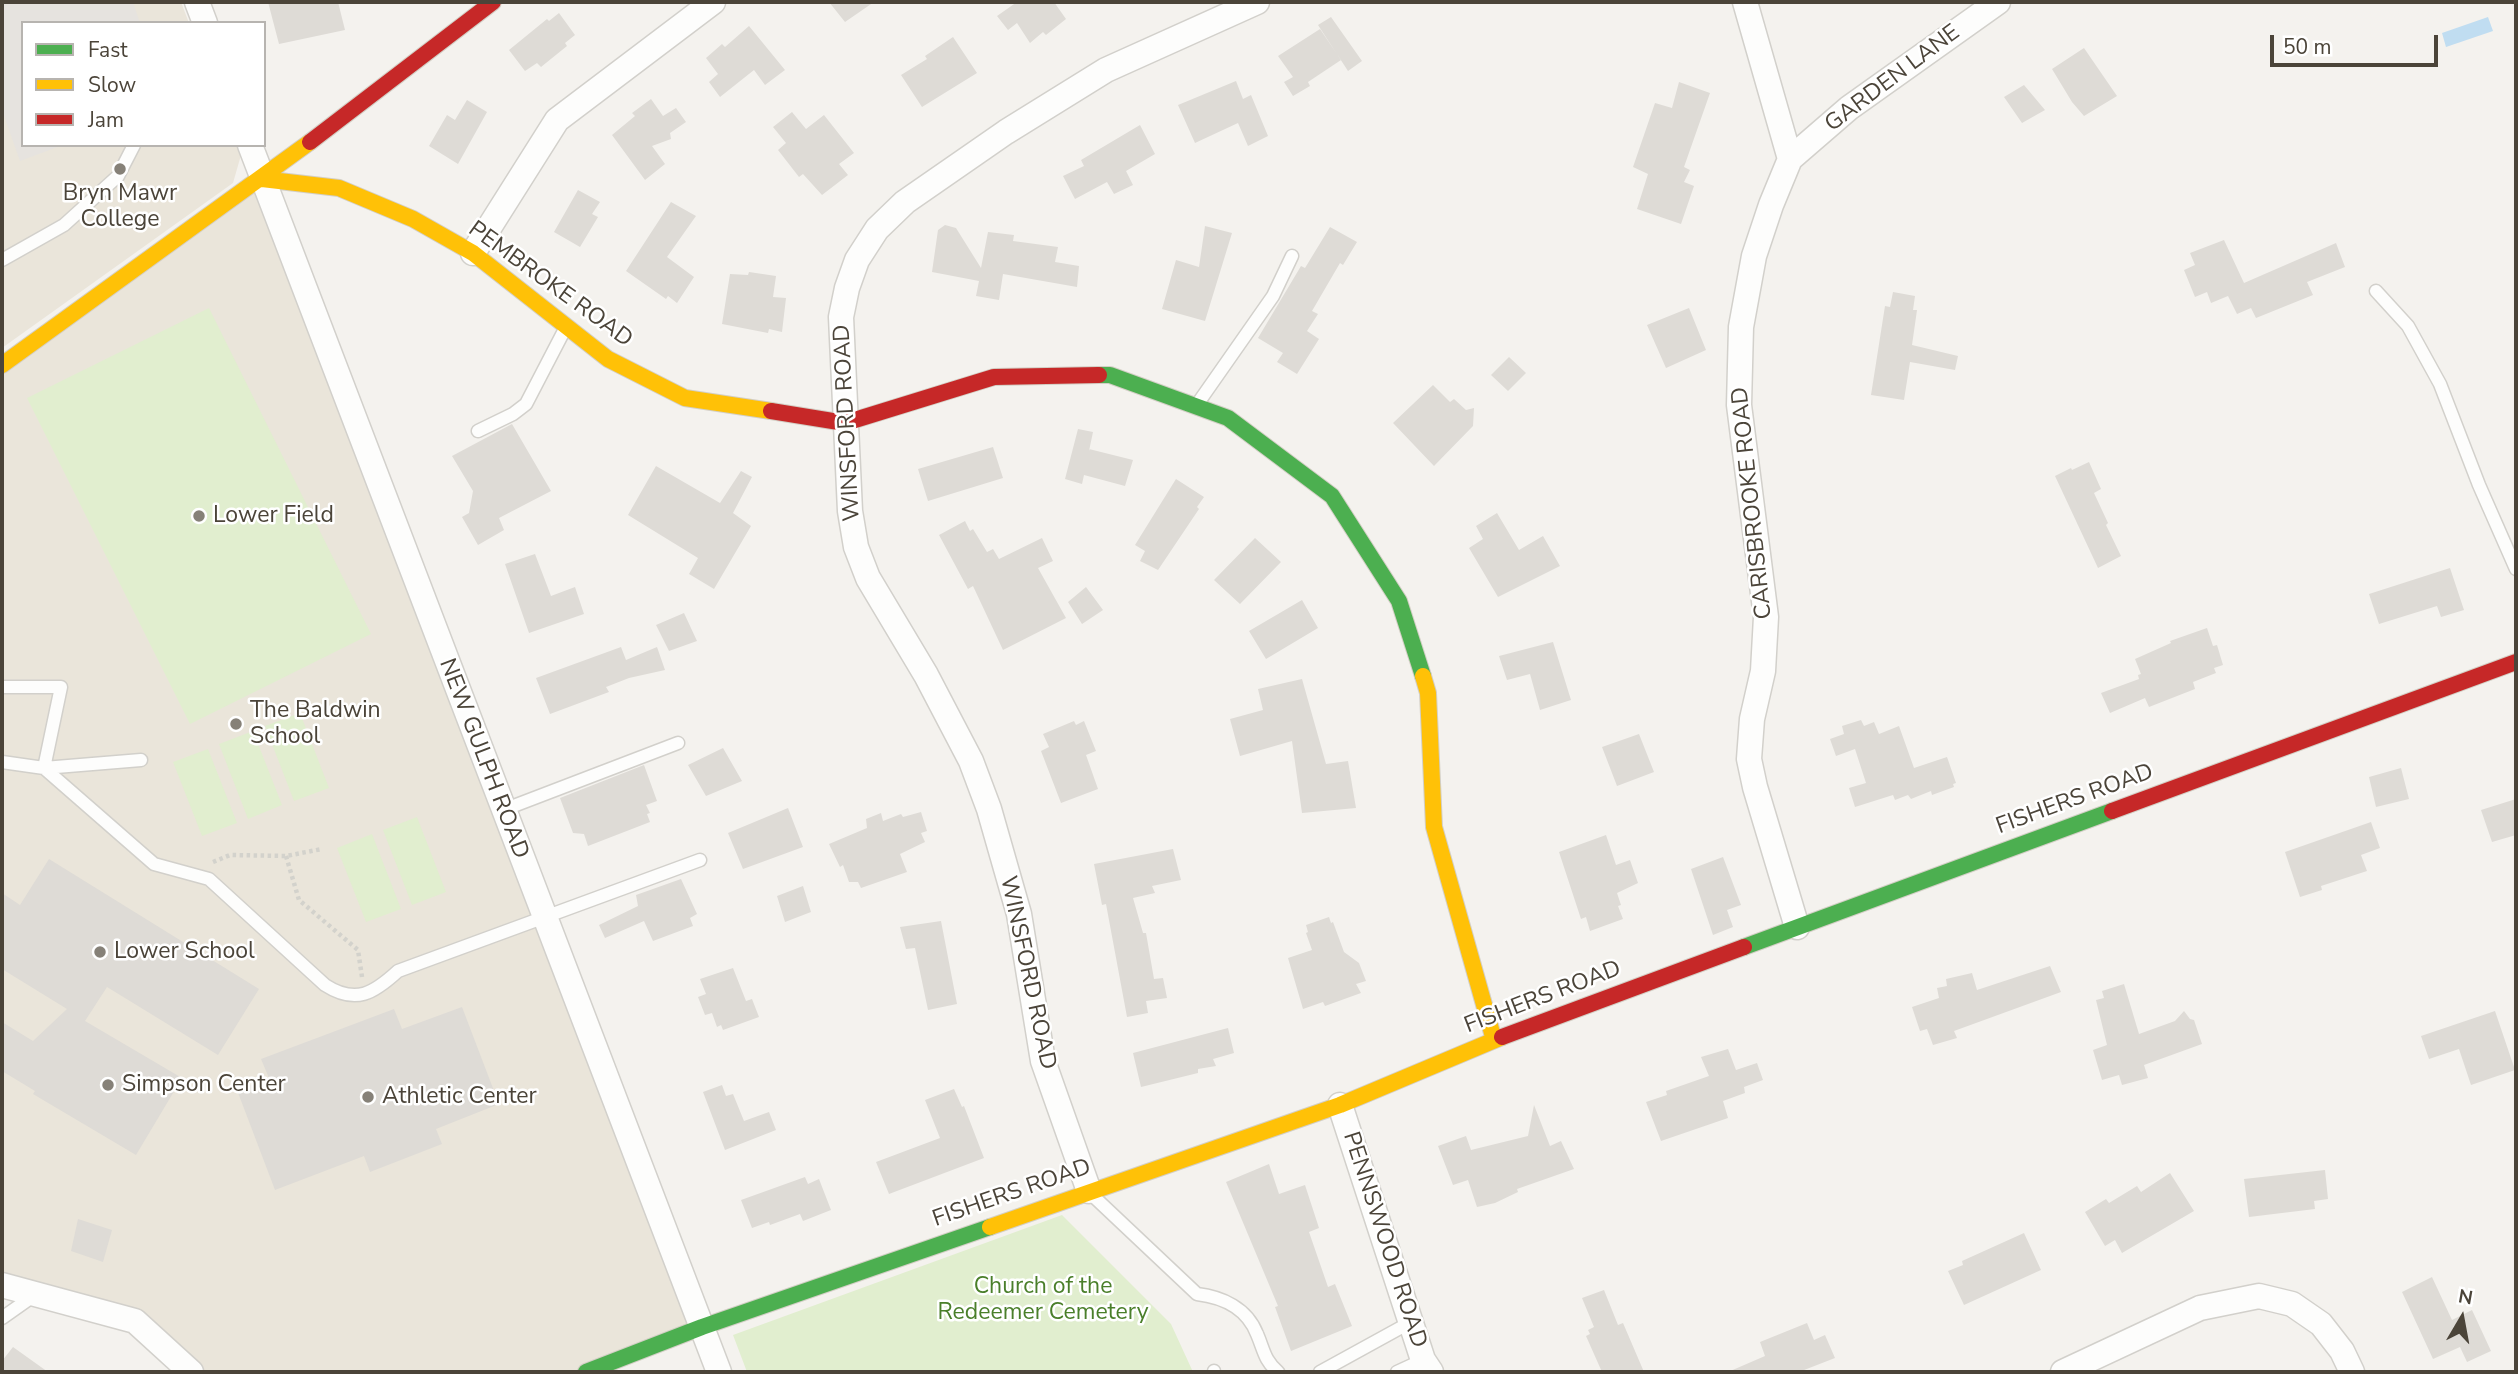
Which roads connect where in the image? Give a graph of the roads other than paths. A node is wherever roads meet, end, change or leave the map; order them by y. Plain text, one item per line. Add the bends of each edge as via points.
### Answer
1 (197, 2) edge
2 (494, 2) edge
3 (713, 2) edge
4 (1257, 2) edge
5 (1745, 2) edge
6 (1998, 2) edge
7 (204, 21) edge
8 (133, 147) edge
9 (251, 147) edge
10 (1790, 159) junction
11 (262, 179) junction
12 (473, 253) junction
13 (1292, 256) dead end
14 (2, 261) edge
15 (2376, 291) dead end
16 (566, 326) junction
17 (2, 366) edge
18 (1196, 406) junction
19 (845, 423) junction
20 (478, 431) dead end
21 (2516, 569) edge
22 (2516, 662) edge
23 (2, 687) edge
24 (678, 743) dead end
25 (141, 760) dead end
26 (2, 762) edge
27 (44, 768) junction
28 (503, 810) junction
29 (700, 860) dead end
30 (544, 916) junction
31 (1797, 927) junction
32 (1494, 1040) junction
33 (1340, 1105) junction
34 (1088, 1191) junction
35 (2, 1285) edge
36 (37, 1294) junction
37 (2, 1318) edge
38 (1411, 1322) junction
39 (702, 1327) junction
40 (1427, 1366) edge
41 (191, 1372) edge
42 (586, 1372) edge
43 (719, 1372) edge
44 (1278, 1372) edge
45 (1320, 1372) edge
46 (1397, 1372) edge
47 (2063, 1372) edge
48 (2352, 1372) edge

1 - 7 street
2 - 11 street
3 - 12 street via 557,120
4 - 19 street, WINSFORD ROAD via 1105,70 905,202 877,229 857,260 841,317
5 - 10 street
6 - 10 street, GARDEN LANE via 1849,108
8 - 14 lane via 118,176 64,225
9 - 11 street, NEW GULPH ROAD
10 - 31 street, CARISBROOKE ROAD via 1754,256 1741,327 1739,405 1766,617 1749,759
11 - 12 street, PEMBROKE ROAD via 339,188 413,219
11 - 17 street
11 - 28 street, NEW GULPH ROAD
12 - 16 street, PEMBROKE ROAD
13 - 18 lane via 1273,296
15 - 21 lane via 2408,326 2440,384
16 - 19 street, PEMBROKE ROAD via 608,359 685,398
16 - 20 lane via 526,404
18 - 19 street, PEMBROKE ROAD via 1110,374 994,377
18 - 32 street, PEMBROKE ROAD via 1228,418 1332,496 1399,601 1428,693 1434,827
19 - 34 street, WINSFORD ROAD via 856,547 867,578 971,761 989,809 1019,914 1043,1061
22 - 31 street, FISHERS ROAD
23 - 27 lane via 61,687
24 - 28 lane
25 - 27 lane
26 - 27 lane
27 - 30 lane via 154,864 209,879 337,992 364,995 398,971
28 - 30 street, NEW GULPH ROAD
29 - 30 lane
30 - 39 street, NEW GULPH ROAD
31 - 32 street, FISHERS ROAD
32 - 33 street, FISHERS ROAD
33 - 34 street, FISHERS ROAD
33 - 38 street, PENNSWOOD ROAD
34 - 39 street, FISHERS ROAD
34 - 44 lane via 1196,1294 1216,1297 1247,1317 1268,1364
35 - 36 street
36 - 37 lane
36 - 41 street via 135,1321
38 - 40 street, PENNSWOOD ROAD
38 - 45 lane
39 - 42 street, FISHERS ROAD
39 - 43 street, NEW GULPH ROAD
40 - 46 lane
47 - 48 street via 2200,1308 2259,1296 2292,1304 2321,1324

